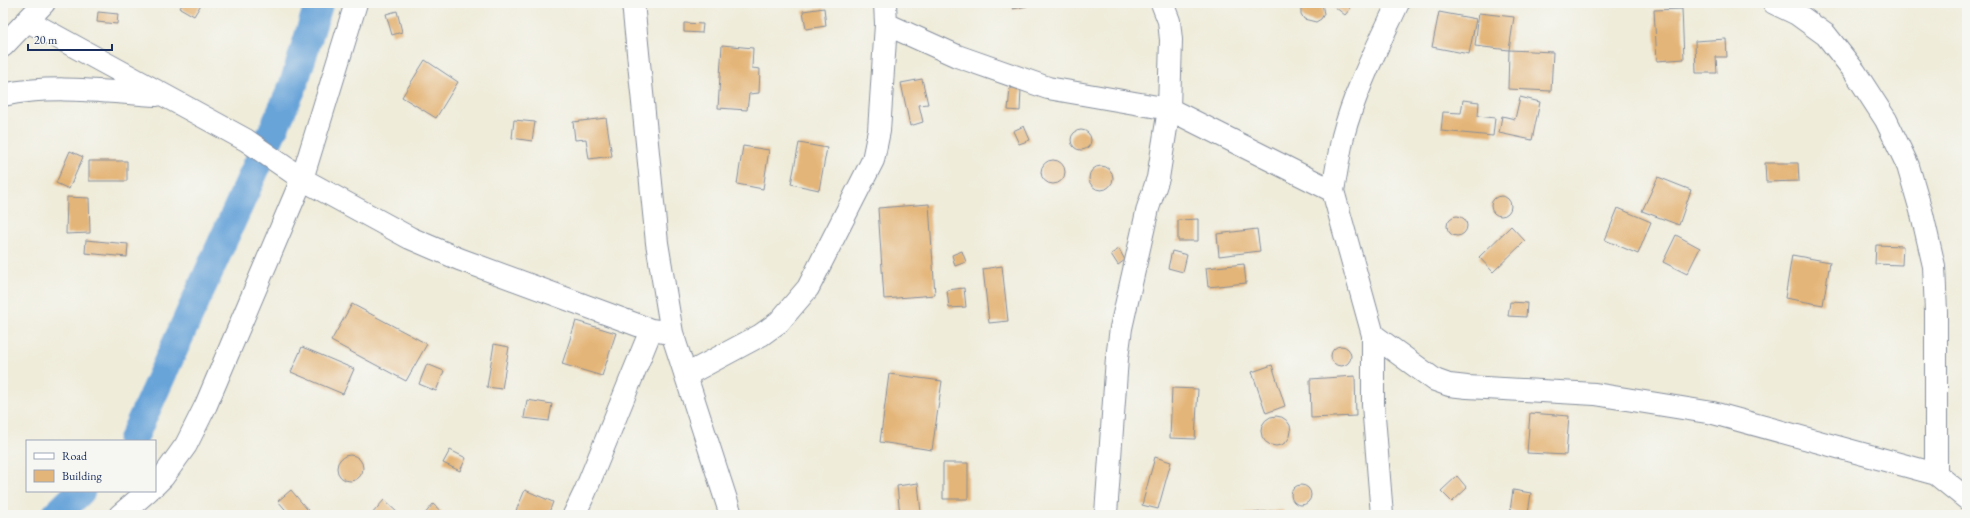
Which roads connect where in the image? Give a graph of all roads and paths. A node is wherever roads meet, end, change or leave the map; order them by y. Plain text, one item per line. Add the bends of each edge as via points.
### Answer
1 (44, 3) edge
2 (356, 3) edge
3 (633, 3) edge
4 (1162, 3) edge
5 (1398, 3) edge
6 (1774, 3) edge
7 (886, 13) edge
8 (28, 21) junction
9 (3, 46) edge
10 (3, 95) edge
11 (162, 95) junction
12 (1169, 110) junction
13 (302, 179) junction
14 (1333, 191) junction
15 (651, 330) junction
16 (672, 334) junction
17 (1373, 335) junction
18 (686, 375) junction
19 (1936, 474) junction
20 (156, 484) edge
21 (147, 492) edge
22 (1967, 499) edge
23 (1106, 514) dead end
24 (120, 515) edge
25 (574, 515) edge
26 (731, 515) edge
27 (1382, 515) edge

1 - 8 street
2 - 13 street
3 - 16 street via 657,243
4 - 12 street via 1169,21 1171,40
5 - 14 street via 1357,97 1344,136
6 - 19 street via 1797,14 1826,35 1855,72 1886,120 1908,166 1934,266
7 - 12 street via 958,56 1048,88
7 - 18 street via 879,131 873,160 808,288 779,322 761,335
8 - 9 street
8 - 11 street
10 - 11 street via 26,90 67,89
11 - 13 street via 246,140
12 - 14 street
12 - 23 street via 1158,178 1148,208 1121,328
13 - 15 street via 410,238 459,259
13 - 20 street via 206,405 186,445
14 - 17 street
15 - 16 street
15 - 25 street
16 - 18 street
17 - 19 street via 1435,380 1449,385 1595,394 1713,413
17 - 27 street via 1373,404
18 - 26 street
19 - 22 street
21 - 24 street

